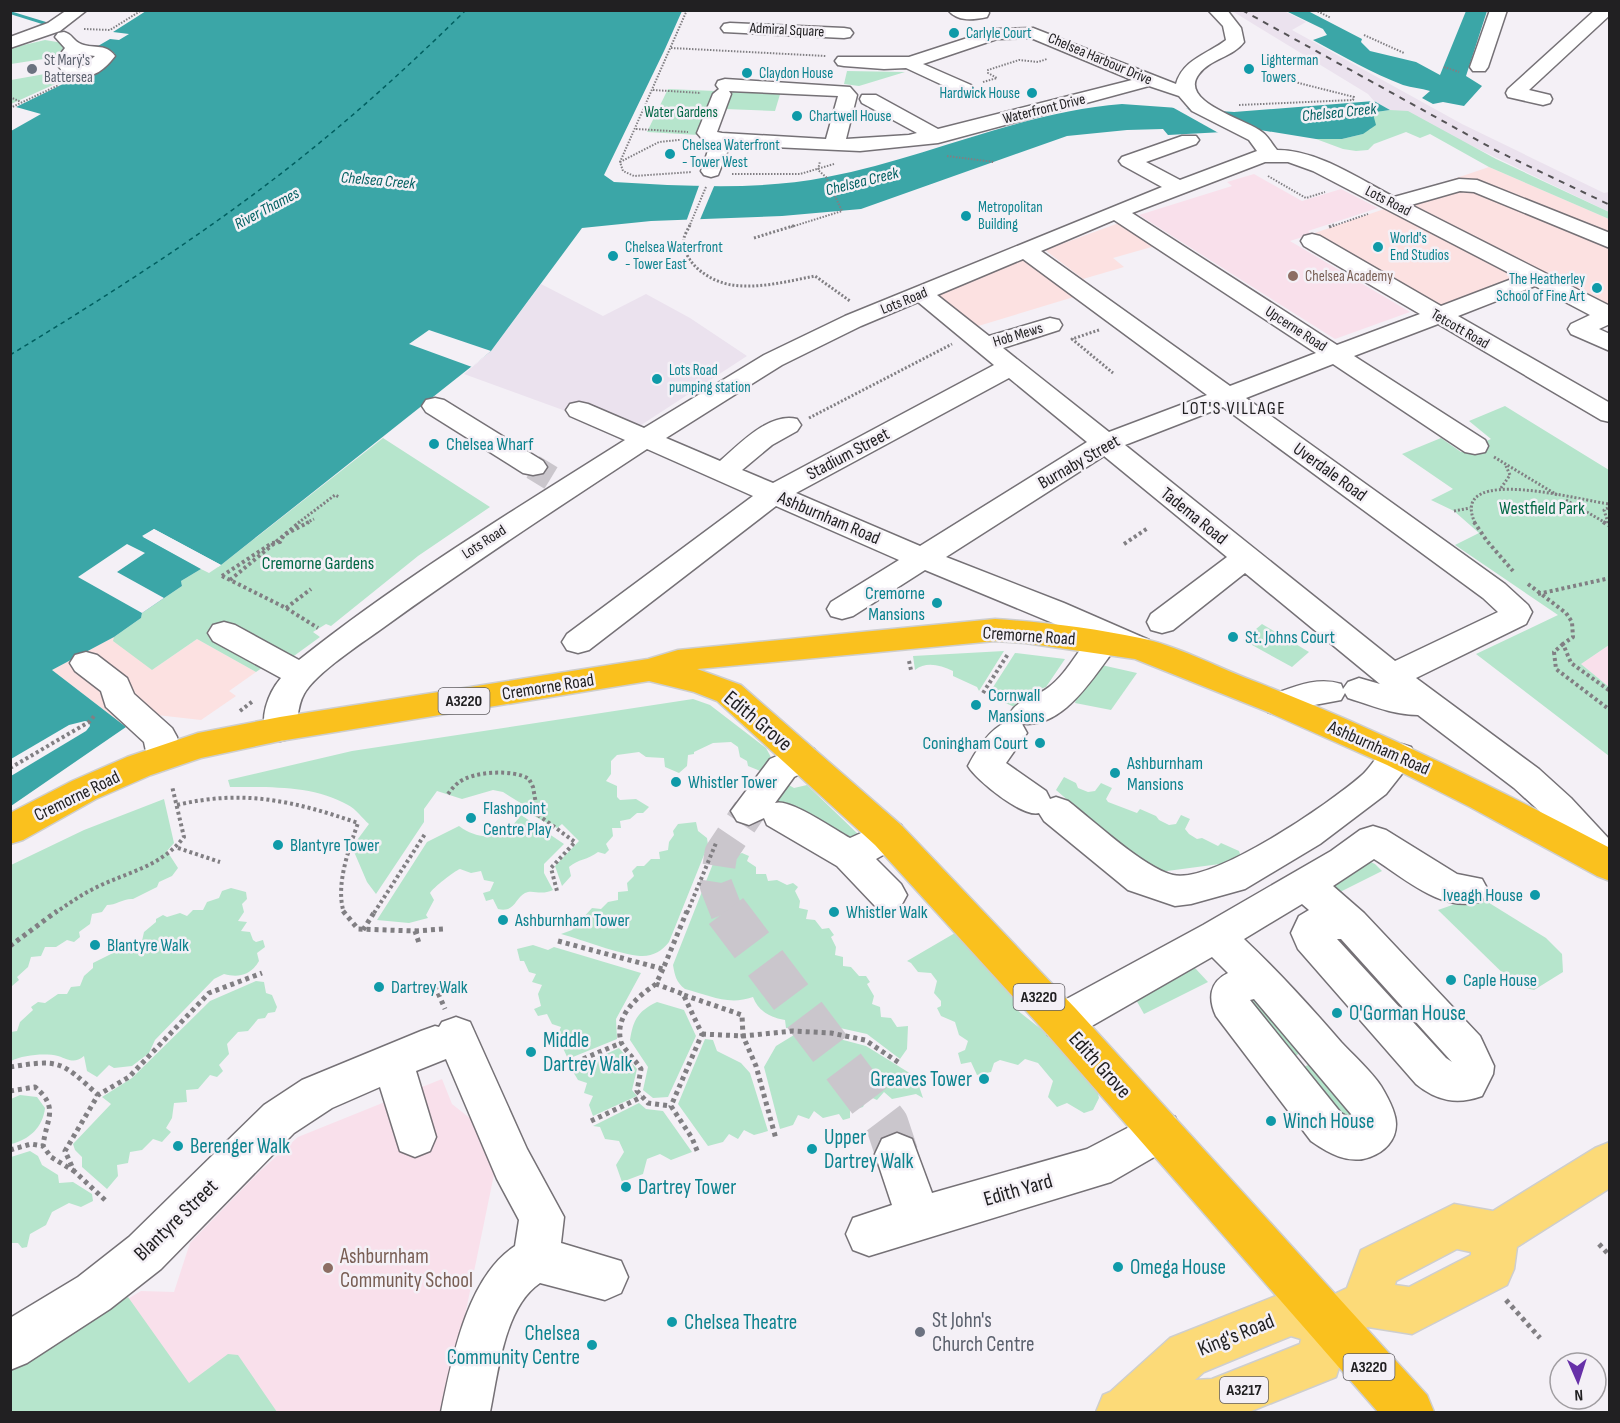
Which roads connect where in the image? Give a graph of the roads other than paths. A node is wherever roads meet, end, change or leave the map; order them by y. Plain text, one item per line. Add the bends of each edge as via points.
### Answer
1 (79, 10) edge
2 (956, 10) edge
3 (1216, 10) edge
4 (1499, 10) edge
5 (1605, 10) edge
6 (999, 18) edge
7 (730, 28) dead end
8 (59, 35) junction
9 (101, 38) dead end
10 (10, 43) edge
11 (841, 59) junction
12 (911, 62) junction
13 (1197, 66) junction
14 (1479, 67) dead end
15 (1163, 72) junction
16 (964, 89) road end
17 (833, 90) junction
18 (1186, 92) junction
19 (869, 99) dead end
20 (1544, 99) dead end
21 (713, 136) junction
22 (1189, 140) dead end
23 (940, 146) junction
24 (1309, 149) dead end
25 (1333, 150) dead end
26 (836, 154) junction
27 (1270, 155) junction
28 (709, 177) road end
29 (1179, 188) junction
30 (1394, 204) junction
31 (1116, 212) junction
32 (1319, 235) road end
33 (1610, 241) edge
34 (1025, 250) junction
35 (1536, 278) junction
36 (922, 294) junction
37 (1438, 316) junction
38 (1609, 316) edge
39 (1050, 325) dead end
40 (978, 340) junction
41 (1610, 344) edge
42 (1335, 354) junction
43 (1012, 366) junction
44 (1225, 396) junction
45 (435, 406) dead end
46 (579, 410) dead end
47 (1610, 414) edge
48 (788, 425) road end
49 (645, 439) junction
50 (1105, 443) junction
51 (1475, 446) road end
52 (724, 472) junction
53 (551, 477) junction
54 (774, 494) junction
55 (921, 558) junction
56 (1245, 558) junction
57 (1015, 595) junction
58 (842, 609) dead end
59 (1162, 622) dead end
60 (224, 633) dead end
61 (578, 642) dead end
62 (1018, 642) junction
63 (1103, 642) junction
64 (1140, 649) junction
65 (763, 653) junction
66 (86, 663) dead end
67 (649, 670) junction
68 (301, 675) junction
69 (1392, 676) junction
70 (729, 693) junction
71 (1425, 703) junction
72 (1280, 704) junction
73 (280, 729) junction
74 (1469, 734) junction
75 (1399, 756) junction
76 (802, 758) junction
77 (168, 771) junction
78 (1482, 796) junction
79 (10, 830) edge
80 (888, 835) junction
81 (850, 856) junction
82 (1610, 866) edge
83 (1304, 883) junction
84 (1469, 890) dead end
85 (888, 895) dead end
86 (1351, 924) dead end
87 (1216, 936) junction
88 (1267, 986) dead end
89 (1062, 1022) junction
90 (393, 1062) junction
91 (1160, 1131) junction
92 (415, 1137) dead end
93 (897, 1154) tunnel mouth
94 (1610, 1163) edge
95 (919, 1219) junction
96 (869, 1234) dead end
97 (536, 1259) junction
98 (605, 1277) dead end
99 (1348, 1312) junction
100 (10, 1346) edge
101 (1123, 1411) edge
102 (466, 1413) edge
103 (1410, 1413) edge

1 - 8 street
2 - 6 street
3 - 13 street via 1235,32 1235,42
4 - 14 street
5 - 20 street via 1515,93
6 - 12 street, Chelsea Harbour Drive via 980,38
6 - 15 street, Chelsea Harbour Drive via 1074,54
7 - 11 street, Admiral Square via 846,25
8 - 8 street via 100,51 106,56 87,72 69,70
8 - 9 street
8 - 10 street
11 - 12 street, Chelsea Harbour Drive via 862,64
11 - 17 street
12 - 16 street
13 - 15 street
13 - 18 street via 1186,81
15 - 18 street, Chelsea Harbour Drive
15 - 23 street, Waterfront Drive
17 - 21 street via 724,89
17 - 26 street via 848,95
18 - 27 street, Chelsea Harbour Drive via 1201,107 1252,134
19 - 23 street
21 - 26 street, Waterfront Drive
21 - 28 street
22 - 29 street via 1129,161
23 - 26 street, Waterfront Drive via 878,144
24 - 25 street
27 - 29 street, Lots Road
27 - 30 street, Lots Road via 1303,160
29 - 31 street, Lots Road
30 - 33 street via 1459,185 1477,186
30 - 35 street, Lots Road
31 - 34 street, Lots Road
31 - 42 street, Upcerne Road
32 - 37 street, Tetcott Road
34 - 36 street, Lots Road
34 - 44 street, Uverdale Road via 1115,324
35 - 37 street, Burnaby Street
35 - 38 street, Lots Road
36 - 40 street, Tadema Road
36 - 49 street, Lots Road via 853,321 773,360
37 - 42 street, Burnaby Street
37 - 47 street, Tetcott Road
38 - 41 street via 1580,329
39 - 40 street, Hob Mews
40 - 43 street, Tadema Road
42 - 44 street, Burnaby Street
42 - 51 street, Upcerne Road
43 - 50 street, Tadema Road
43 - 54 street, Stadium Street
44 - 50 street, Burnaby Street
44 - 69 street, Uverdale Road via 1494,591 1517,612 1515,617
45 - 53 street
46 - 49 street, Ashburnham Road
48 - 52 street via 763,439
49 - 52 street, Ashburnham Road
49 - 53 street, Lots Road
50 - 55 street, Burnaby Street
50 - 56 street, Tadema Road
52 - 54 street, Ashburnham Road
53 - 68 street, Lots Road via 459,558 343,640
54 - 55 street, Ashburnham Road
54 - 61 street, Stadium Street
55 - 57 street, Ashburnham Road
55 - 58 street, Burnaby Street
56 - 59 street
56 - 69 street, Tadema Road
57 - 62 street via 1031,619
57 - 64 street, Ashburnham Road
60 - 68 street
62 - 63 highway, Cremorne Road / A3220
62 - 65 highway, Cremorne Road / A3220 via 995,630
63 - 64 highway, Ashburnham Road / A3220
63 - 75 street via 1063,694 1019,723 985,766 1141,879 1175,891 1232,878 1307,834 1374,785
64 - 72 highway, Ashburnham Road / A3220
65 - 67 highway, Cremorne Road / A3220 via 678,661
65 - 70 highway, A3220 via 732,673
66 - 77 street via 116,686 118,699 160,737
67 - 70 highway, Edith Grove / A3220
67 - 73 highway, Cremorne Road / A3220
68 - 73 street, Lots Road via 289,690
69 - 71 street, Tadema Road
70 - 76 highway, Edith Grove / A3220
71 - 72 street via 1344,691 1306,695
71 - 74 street, Tadema Road
72 - 75 highway, Ashburnham Road / A3220
73 - 77 highway, Cremorne Road / A3220
74 - 78 street, Tadema Road via 1488,768
74 - 82 street, Tadema Road via 1540,789
75 - 78 highway, Ashburnham Road / A3220
76 - 80 highway, Edith Grove / A3220
76 - 81 street via 782,768 764,813
77 - 79 highway, Cremorne Road / A3220 via 84,790
78 - 82 highway, Ashburnham Road / A3220
80 - 81 street
80 - 89 highway, Edith Grove / A3220
81 - 85 street
83 - 84 street via 1373,840 1450,888
83 - 86 street
83 - 87 street
87 - 88 street
87 - 89 street
89 - 91 highway, Edith Grove / A3220
90 - 92 street
90 - 97 street, Blantyre Street via 446,1040 542,1217
90 - 100 street, Blantyre Street via 317,1094 279,1119 145,1253 94,1293
91 - 95 street, Edith Yard via 1096,1167
91 - 99 highway, Edith Grove / A3220
93 - 95 street
94 - 99 main road via 1497,1234 1491,1269 1412,1311
95 - 96 street, Edith Yard
97 - 98 street
97 - 102 street via 526,1263 505,1289 488,1322
99 - 101 main road, A3217 via 1319,1360 1212,1403
99 - 103 highway, Edith Grove / A3220

